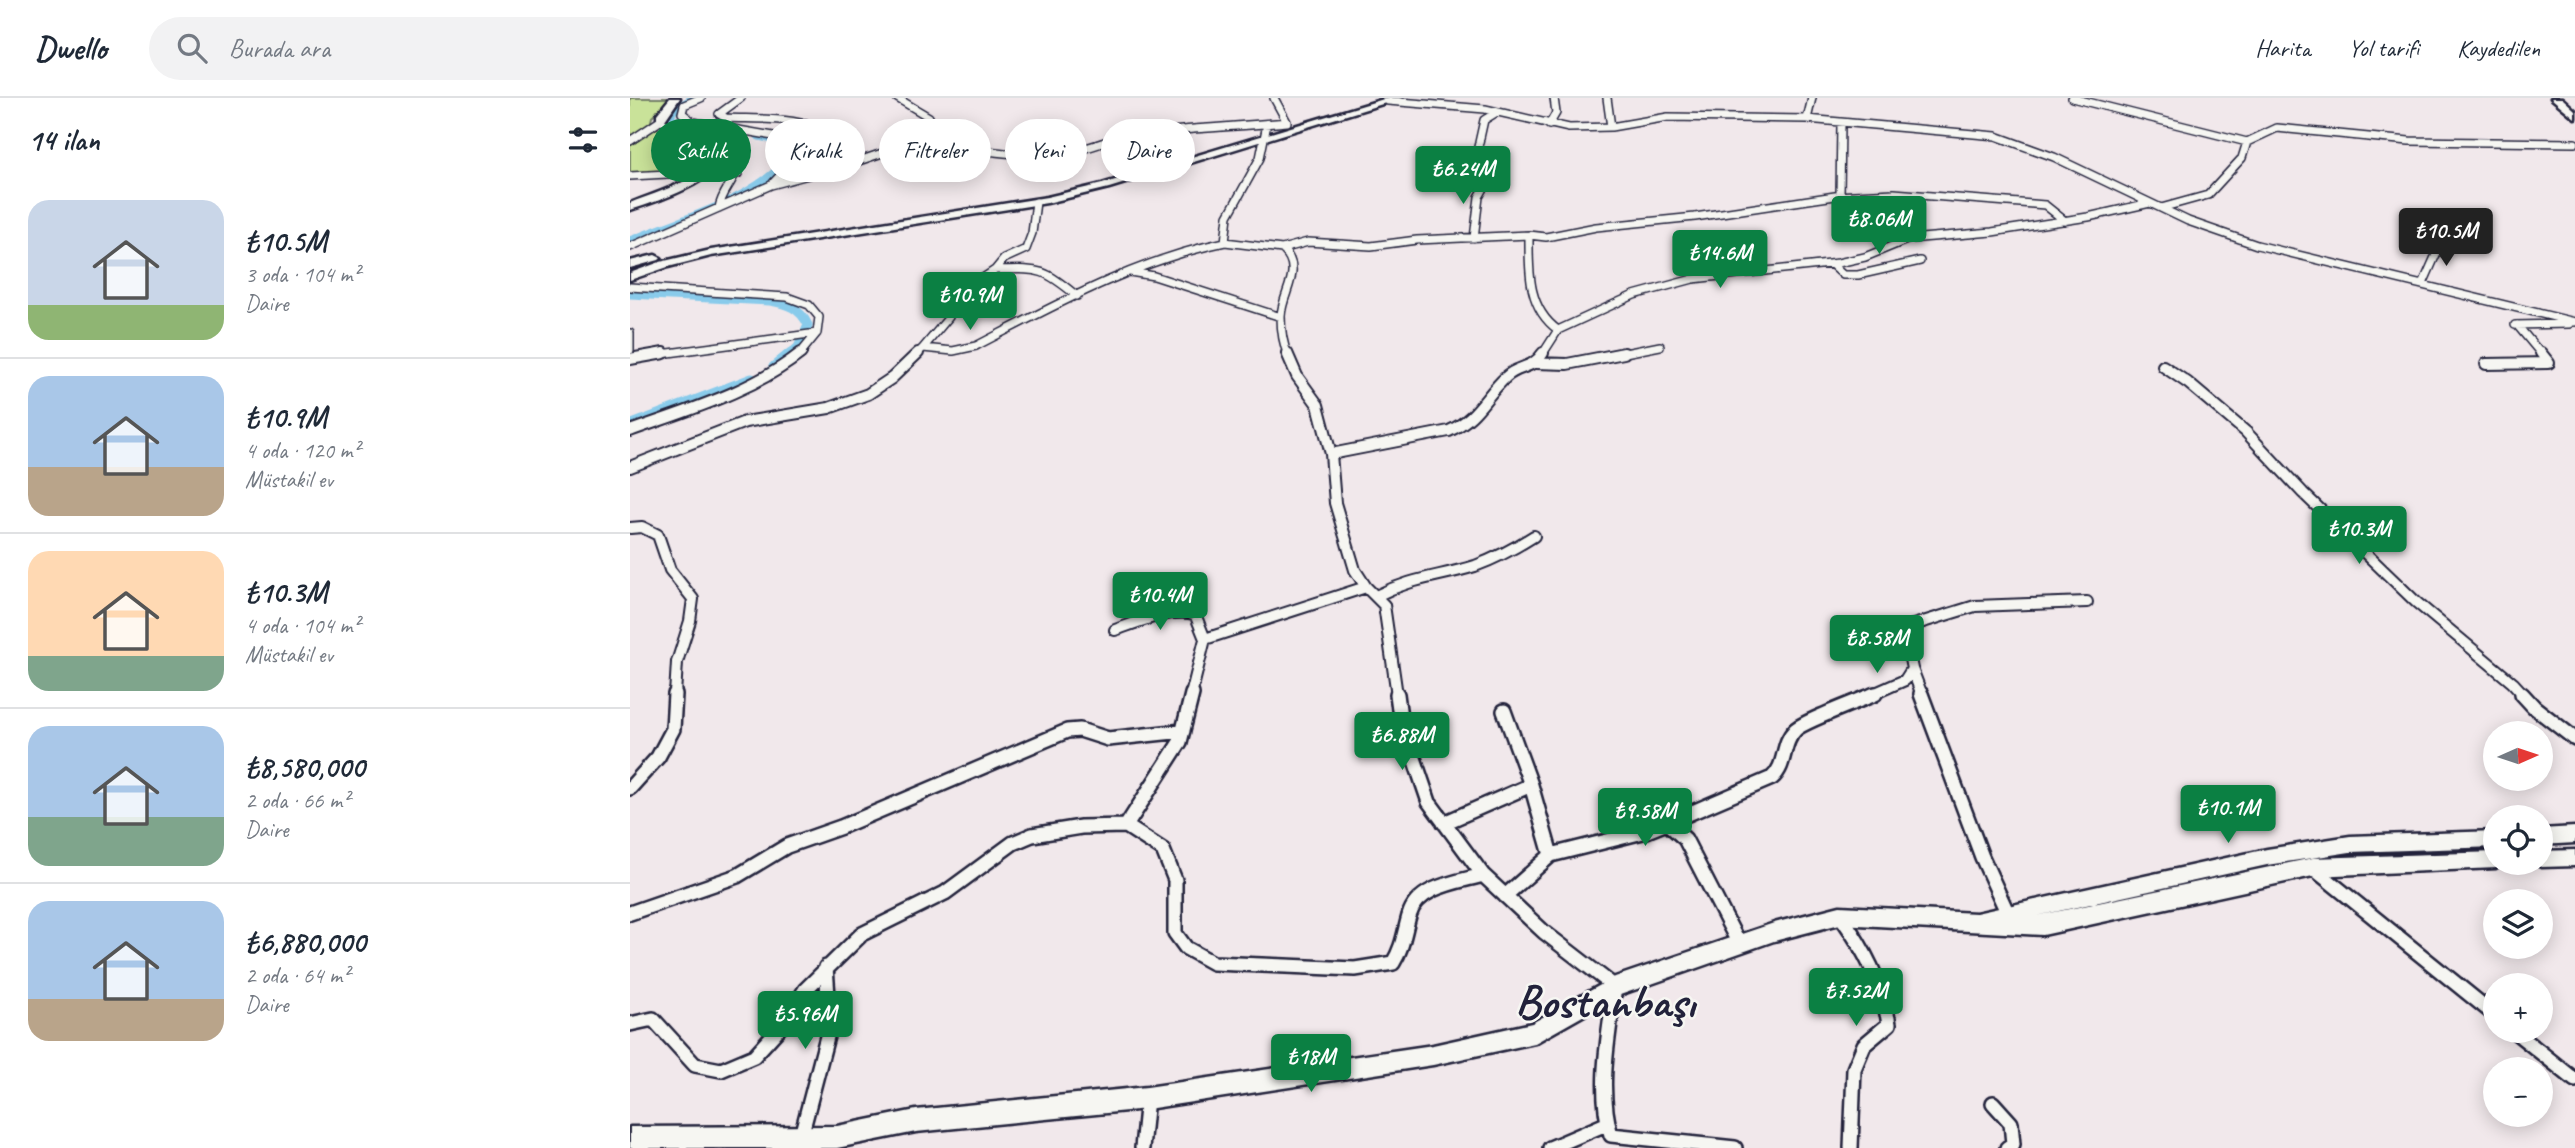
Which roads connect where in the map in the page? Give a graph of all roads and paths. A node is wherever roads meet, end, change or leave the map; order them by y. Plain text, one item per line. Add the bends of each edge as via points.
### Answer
1 (675, 98) edge
2 (701, 98) edge
3 (741, 98) edge
4 (897, 98) edge
5 (1274, 98) edge
6 (1370, 98) edge
7 (1555, 98) edge
8 (1607, 98) edge
9 (1812, 98) edge
10 (2072, 98) edge
11 (2556, 98) edge
12 (2567, 98) edge
13 (1393, 99) edge
14 (2575, 106) edge
15 (1497, 112) junction
16 (2575, 116) edge
17 (1807, 118) junction
18 (661, 119) edge
19 (930, 119) edge
20 (765, 121) edge
21 (1287, 122) junction
22 (1840, 123) junction
23 (1549, 125) junction
24 (651, 127) edge
25 (1611, 127) junction
26 (1265, 133) junction
27 (630, 141) edge
28 (2247, 142) junction
29 (2575, 143) edge
30 (1478, 146) dead end
31 (991, 152) edge
32 (651, 175) edge
33 (630, 176) edge
34 (687, 182) edge
35 (732, 182) edge
36 (782, 182) edge
37 (771, 185) junction
38 (1486, 185) dead end
39 (1840, 196) junction
40 (1037, 202) junction
41 (2150, 203) junction
42 (719, 204) junction
43 (630, 207) edge
44 (2161, 208) junction
45 (2065, 220) junction
46 (1529, 235) junction
47 (1474, 238) junction
48 (2442, 241) dead end
49 (1225, 242) junction
50 (630, 247) edge
51 (1282, 249) junction
52 (1920, 261) dead end
53 (1831, 264) junction
54 (630, 265) edge
55 (995, 270) junction
56 (1130, 272) junction
57 (630, 277) edge
58 (2423, 284) junction
59 (630, 287) edge
60 (1077, 296) junction
61 (1281, 317) junction
62 (2575, 323) edge
63 (1558, 330) junction
64 (630, 333) edge
65 (810, 334) junction
66 (1660, 346) dead end
67 (923, 348) junction
68 (630, 350) edge
69 (630, 359) edge
70 (1536, 362) junction
71 (2486, 364) dead end
72 (2163, 366) dead end
73 (630, 431) edge
74 (1331, 454) junction
75 (630, 467) edge
76 (630, 528) edge
77 (1534, 537) dead end
78 (1366, 587) junction
79 (1376, 596) junction
80 (2087, 602) dead end
81 (1115, 630) dead end
82 (1205, 639) junction
83 (1912, 668) junction
84 (1504, 710) dead end
85 (1183, 731) junction
86 (2575, 739) edge
87 (1531, 785) junction
88 (630, 788) edge
89 (1444, 823) junction
90 (1667, 823) junction
91 (1126, 826) junction
92 (2575, 835) edge
93 (2553, 836) edge
94 (2483, 839) edge
95 (1551, 855) junction
96 (2575, 858) edge
97 (2553, 859) edge
98 (2483, 860) edge
99 (2313, 867) junction
100 (1483, 875) junction
101 (1505, 896) junction
102 (2007, 912) junction
103 (630, 913) edge
104 (1840, 915) junction
105 (1971, 922) junction
106 (1739, 944) junction
107 (826, 967) junction
108 (1615, 988) junction
109 (2483, 1005) edge
110 (630, 1024) edge
111 (2529, 1043) edge
112 (2575, 1080) edge
113 (1147, 1098) junction
114 (1993, 1103) dead end
115 (801, 1136) junction
116 (1609, 1136) edge
117 (630, 1139) edge
118 (732, 1142) edge
119 (834, 1142) edge
120 (1142, 1148) edge
121 (1550, 1148) edge
122 (1735, 1148) edge
123 (1851, 1148) edge
124 (2007, 1148) edge

1 - 18 main road
2 - 37 street via 684,106 682,113 693,122 779,137 794,146 790,167
3 - 20 street via 719,114
4 - 19 street
5 - 21 street
6 - 21 main road
7 - 23 street via 1556,113
8 - 25 street
9 - 17 street
10 - 28 street
11 - 16 main road
12 - 14 main road
13 - 15 street
13 - 26 main road
15 - 23 street
15 - 30 street via 1484,120
17 - 22 street
17 - 25 street via 1668,117
21 - 26 main road
21 - 31 street via 1127,136 1080,149
22 - 39 street
22 - 41 street via 1996,136 2054,156
23 - 25 street
24 - 27 street
26 - 40 main road via 1105,186
26 - 49 street via 1260,158 1228,216
26 - 54 main road via 1036,193 712,244
28 - 29 street via 2277,128 2409,141
28 - 44 street via 2242,158 2208,195
32 - 33 street
34 - 43 main road
35 - 42 street
36 - 37 street
37 - 42 street
38 - 47 street via 1479,197
39 - 45 street via 1936,195 2045,205
39 - 46 street via 1546,237
40 - 55 street via 1026,249 1002,259
40 - 57 main road via 711,253
41 - 44 street
41 - 45 street
42 - 50 street
44 - 58 street via 2257,245
45 - 53 street via 1909,239 1865,257
46 - 47 street
46 - 63 street via 1537,307 1547,324
47 - 51 street via 1360,247 1308,242
48 - 58 street
49 - 51 street
49 - 56 street
51 - 61 street via 1294,268
52 - 53 street via 1858,275 1843,275
53 - 63 street via 1693,279 1634,295
55 - 60 street via 1031,269 1049,274
55 - 67 street via 953,298 949,317
56 - 60 street
56 - 61 street
58 - 62 street
59 - 65 street via 787,297 809,305 819,317
60 - 67 street via 976,346 953,351
61 - 74 street via 1284,346 1297,376 1318,405
62 - 71 street via 2513,325 2549,363
63 - 70 street
64 - 68 street
65 - 69 street
65 - 73 street via 788,365 766,377
66 - 70 street via 1567,364
67 - 75 street via 868,394 829,408 745,422
70 - 74 street via 1507,375 1484,405 1455,428
72 - 86 street via 2246,432 2416,602
74 - 78 street via 1335,503 1355,570
76 - 88 street via 642,527 658,535 661,558 693,600 677,662 673,729 658,757
77 - 79 street via 1474,566 1401,583
78 - 79 street
78 - 82 street
79 - 89 street via 1384,605 1400,716 1429,802
80 - 83 street via 1975,606 1910,626 1907,644
81 - 82 street via 1186,612 1195,614
82 - 85 street
83 - 90 street via 1905,680 1795,729 1781,770 1772,778
83 - 102 street
84 - 87 street
85 - 91 street via 1170,761
85 - 103 street via 1108,739 1067,731 787,846 737,876
87 - 89 street
87 - 95 street
89 - 100 street
90 - 95 street
90 - 106 street via 1685,839
91 - 100 street via 1163,850 1175,880 1175,933 1186,948 1213,963 1355,969 1393,963 1405,947 1410,910 1416,902 1440,886
91 - 107 street via 1082,827 1032,835 1013,843 945,893 862,934
92 - 93 main road
94 - 102 main road via 2350,844
95 - 101 street
96 - 97 main road
98 - 99 main road
99 - 105 main road via 2043,926
99 - 109 street
100 - 101 street
101 - 108 street
102 - 105 main road
104 - 105 main road
104 - 106 main road
104 - 123 street via 1868,954 1886,999 1889,1024 1866,1042 1857,1057
106 - 108 main road
107 - 110 street via 754,1056 721,1070 695,1065 653,1019
107 - 115 street via 830,1025
108 - 113 main road via 1535,1033 1433,1055
108 - 116 street via 1607,1056
111 - 112 street
113 - 119 main road via 916,1121
113 - 120 street
114 - 124 street via 2011,1123 2013,1144
115 - 118 main road
115 - 119 main road
116 - 121 street
116 - 122 street
117 - 118 main road

